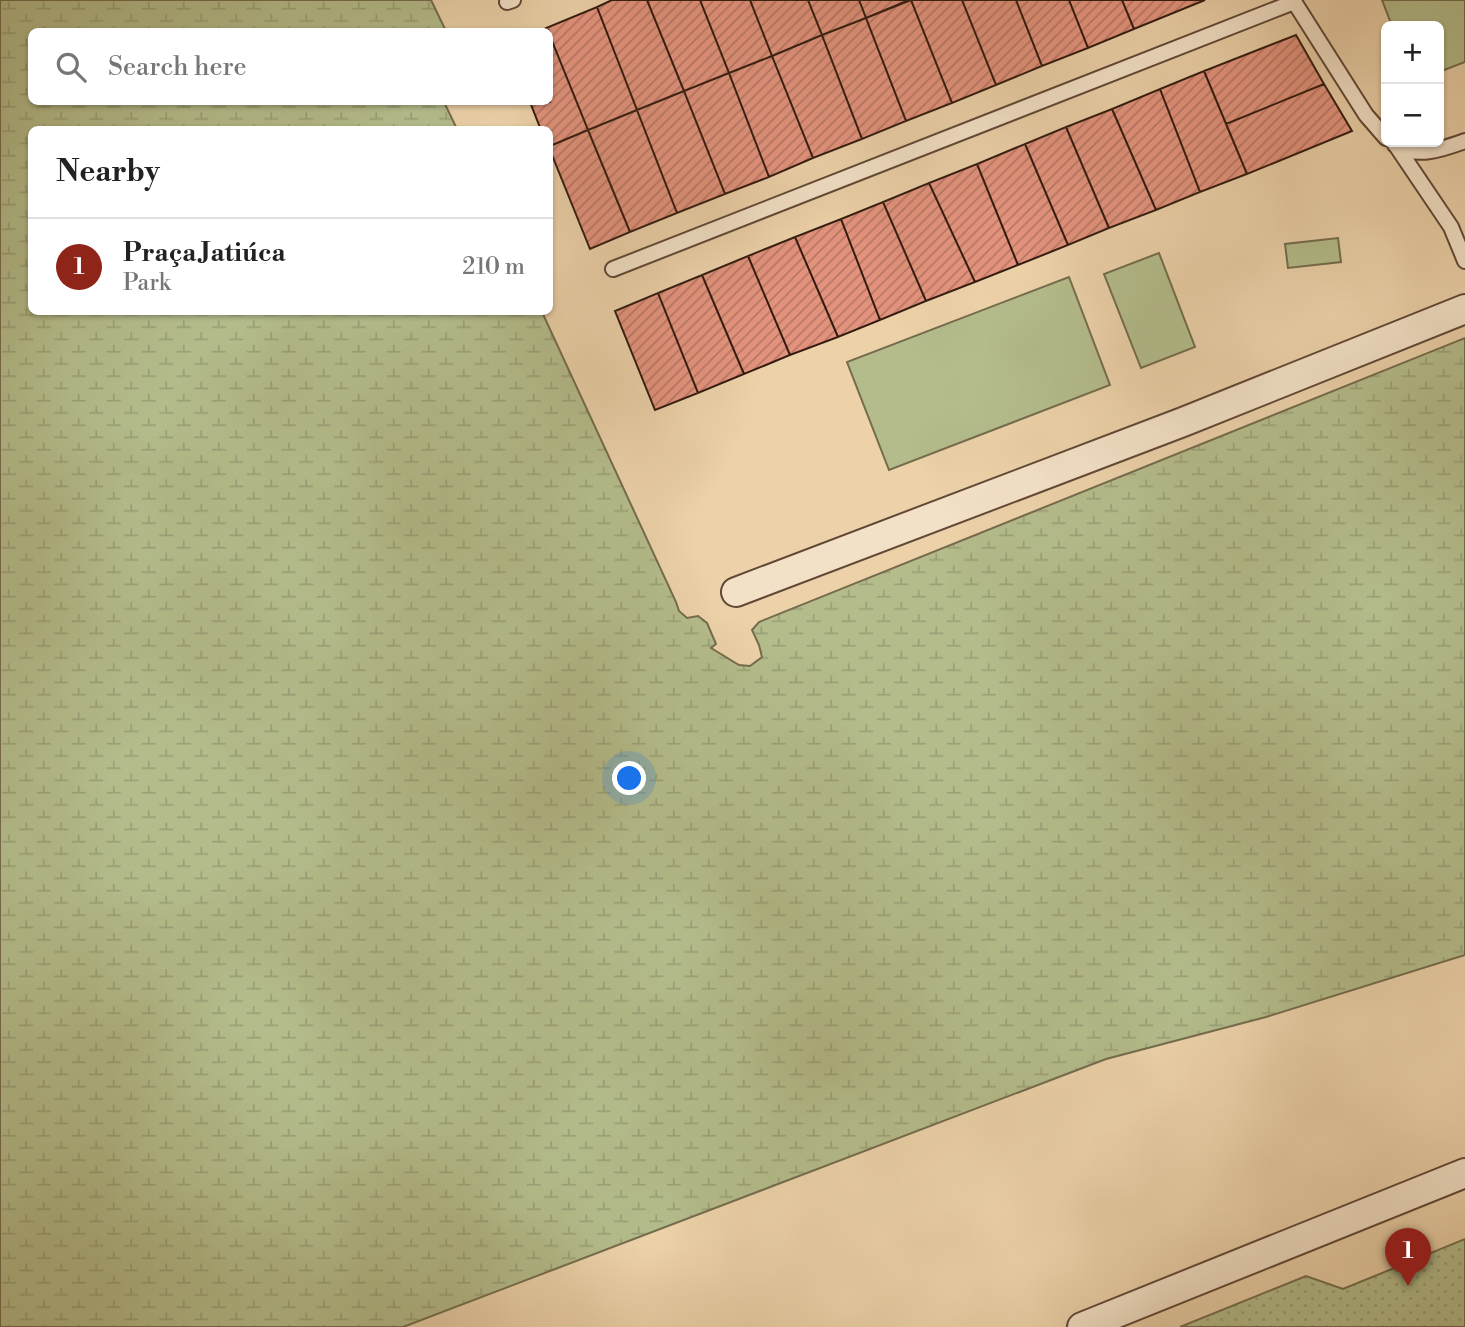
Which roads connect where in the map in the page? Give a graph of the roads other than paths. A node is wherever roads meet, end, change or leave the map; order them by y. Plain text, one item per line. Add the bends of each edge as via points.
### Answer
1 (1294, 1) edge
2 (1381, 131) edge
3 (1465, 141) edge
4 (1395, 147) edge
5 (1402, 147) edge
6 (1465, 261) edge
7 (613, 269) dead end
8 (1465, 309) edge
9 (736, 592) dead end
10 (1465, 1173) edge
11 (1082, 1327) edge

1 - 2 lane
1 - 7 lane
3 - 5 lane via 1418,154
4 - 6 lane via 1451,227
8 - 9 street
10 - 11 street

